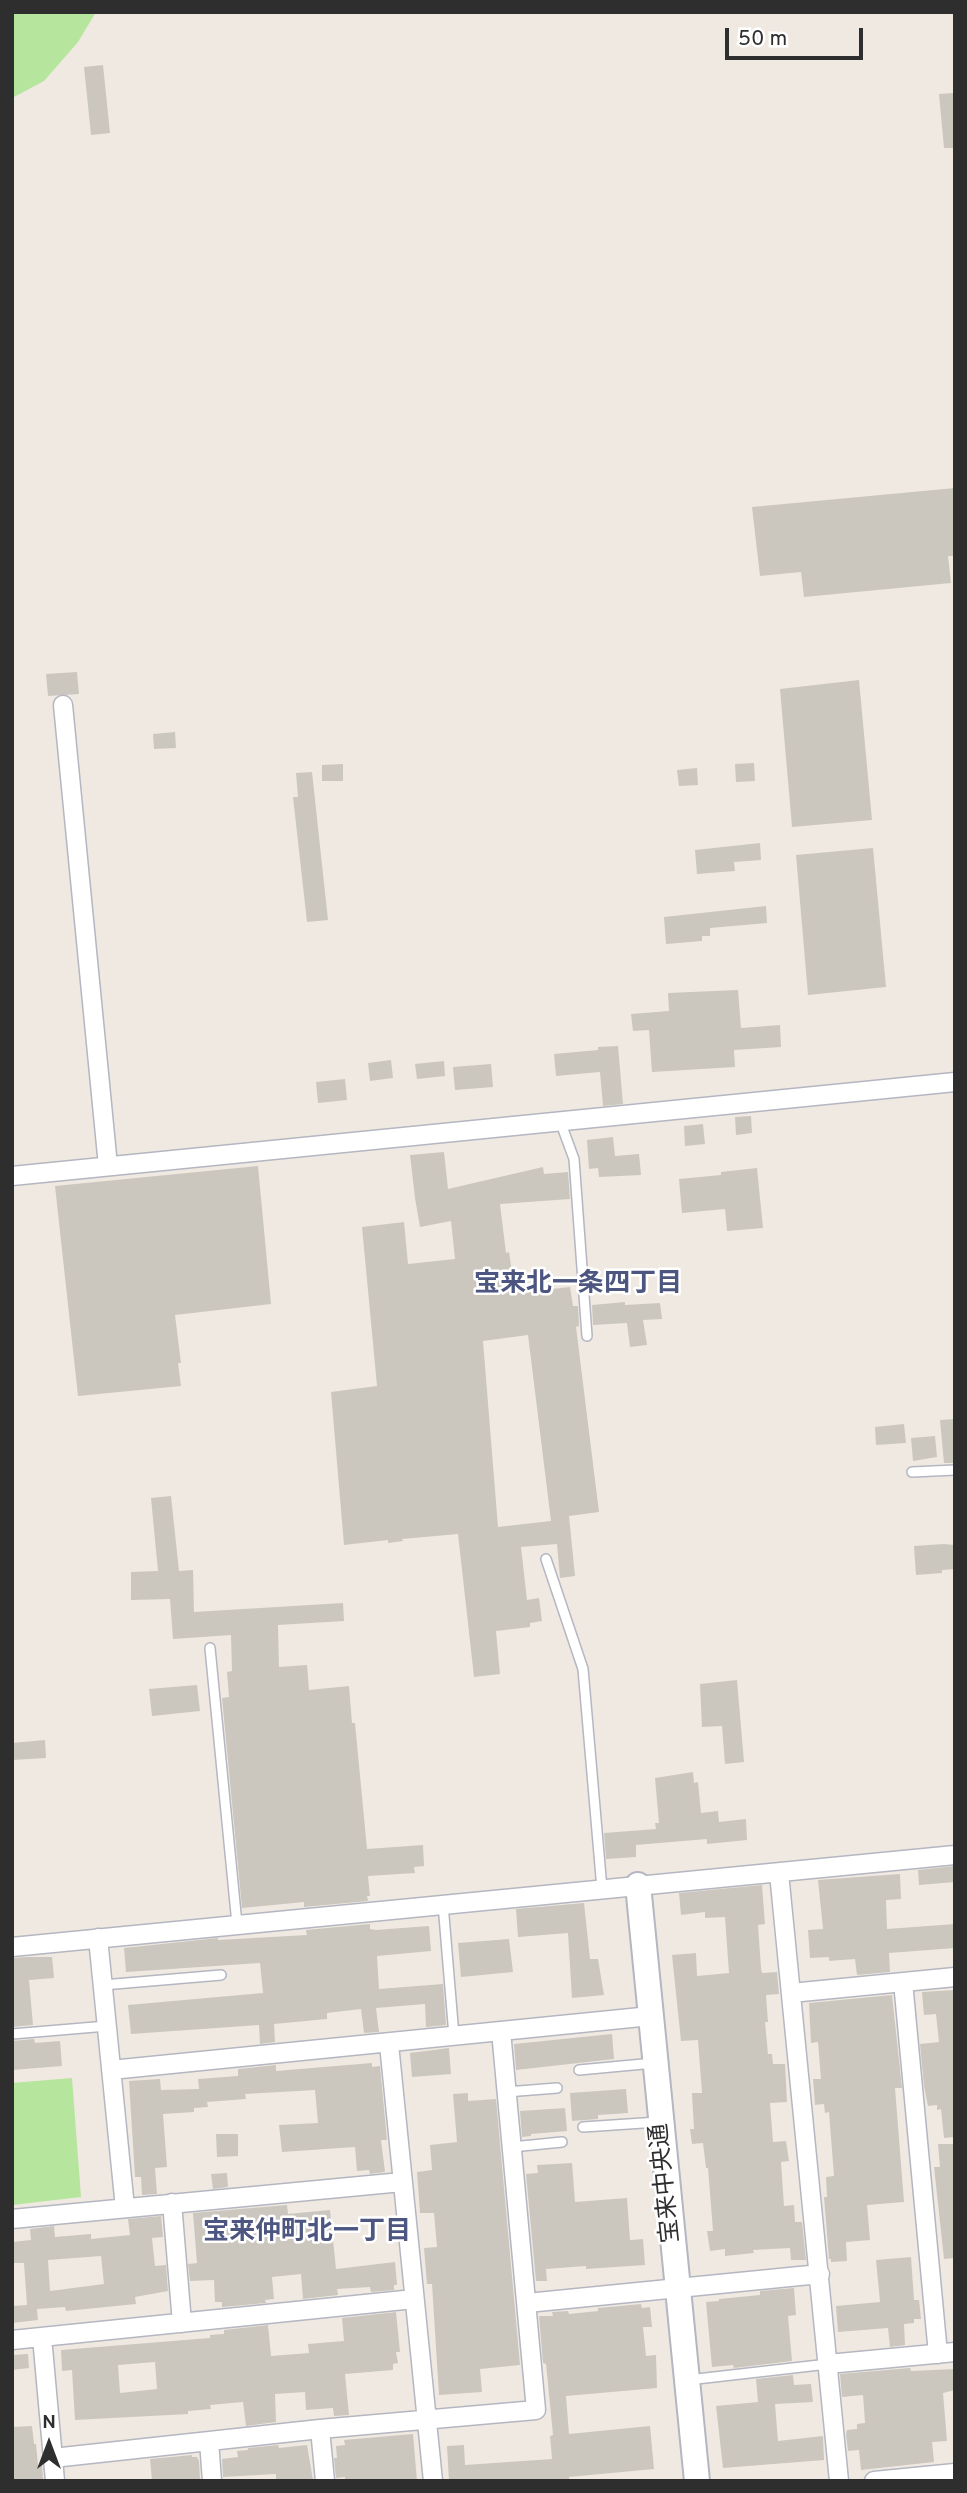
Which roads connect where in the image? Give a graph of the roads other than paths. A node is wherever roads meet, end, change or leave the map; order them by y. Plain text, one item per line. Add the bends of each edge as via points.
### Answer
1 (63, 705) dead end
2 (955, 1082) edge
3 (560, 1121) junction
4 (108, 1166) junction
5 (12, 1176) edge
6 (587, 1336) dead end
7 (955, 1470) edge
8 (912, 1472) dead end
9 (546, 1559) dead end
10 (210, 1647) dead end
11 (955, 1855) edge
12 (779, 1872) junction
13 (638, 1885) junction
14 (602, 1889) junction
15 (443, 1904) junction
16 (237, 1924) junction
17 (98, 1938) junction
18 (12, 1947) edge
19 (221, 1975) dead end
20 (955, 1977) edge
21 (903, 1982) junction
22 (103, 1985) junction
23 (791, 1993) junction
24 (651, 2016) junction
25 (107, 2026) junction
26 (500, 2031) junction
27 (12, 2034) edge
28 (454, 2036) junction
29 (389, 2044) junction
30 (655, 2063) junction
31 (111, 2070) junction
32 (579, 2070) dead end
33 (557, 2088) dead end
34 (506, 2092) junction
35 (661, 2122) junction
36 (583, 2127) dead end
37 (562, 2142) dead end
38 (512, 2147) junction
39 (402, 2182) junction
40 (172, 2203) junction
41 (125, 2208) junction
42 (12, 2219) edge
43 (820, 2274) junction
44 (677, 2289) junction
45 (414, 2299) junction
46 (527, 2303) junction
47 (183, 2323) junction
48 (42, 2337) junction
49 (12, 2340) edge
50 (946, 2353) edge
51 (828, 2364) junction
52 (687, 2380) junction
53 (427, 2421) junction
54 (320, 2429) junction
55 (209, 2441) junction
56 (53, 2458) junction
57 (953, 2476) edge
58 (55, 2481) edge
59 (212, 2481) edge
60 (325, 2481) edge
61 (433, 2481) edge
62 (697, 2481) edge
63 (839, 2481) edge
64 (874, 2481) edge

1 - 4 street
2 - 3 street
3 - 4 street
3 - 6 lane via 574,1159
4 - 5 street
7 - 8 lane
9 - 14 lane via 583,1669
10 - 16 lane
11 - 12 street
12 - 13 street
12 - 23 street
13 - 14 street
13 - 24 street, 宝来中央通
14 - 15 street
15 - 16 street
15 - 28 lane
16 - 17 street
17 - 18 street
17 - 22 street
19 - 22 lane
20 - 21 street
21 - 23 street
21 - 50 street
22 - 25 street
23 - 43 street
24 - 26 street
24 - 30 street, 宝来中央通
25 - 27 lane
25 - 31 street
26 - 28 street
26 - 34 street
28 - 29 street
29 - 31 street
29 - 39 street
30 - 32 lane
30 - 35 street, 宝来中央通
31 - 41 street
33 - 34 lane
34 - 38 street
35 - 36 lane
35 - 44 street, 宝来中央通
37 - 38 lane
38 - 46 street
39 - 40 street
39 - 45 street
40 - 41 street
40 - 47 street
41 - 42 street
43 - 44 street
43 - 51 street
44 - 46 street
44 - 52 street, 宝来中央通
45 - 47 street
45 - 53 street
46 - 53 street via 536,2410
47 - 48 street
48 - 49 street
48 - 56 street
50 - 51 street
51 - 52 lane
51 - 63 street
52 - 62 street, 宝来中央通
53 - 54 street
53 - 61 street
54 - 55 street
54 - 60 street
55 - 56 street
55 - 59 street
56 - 58 street
57 - 64 street

